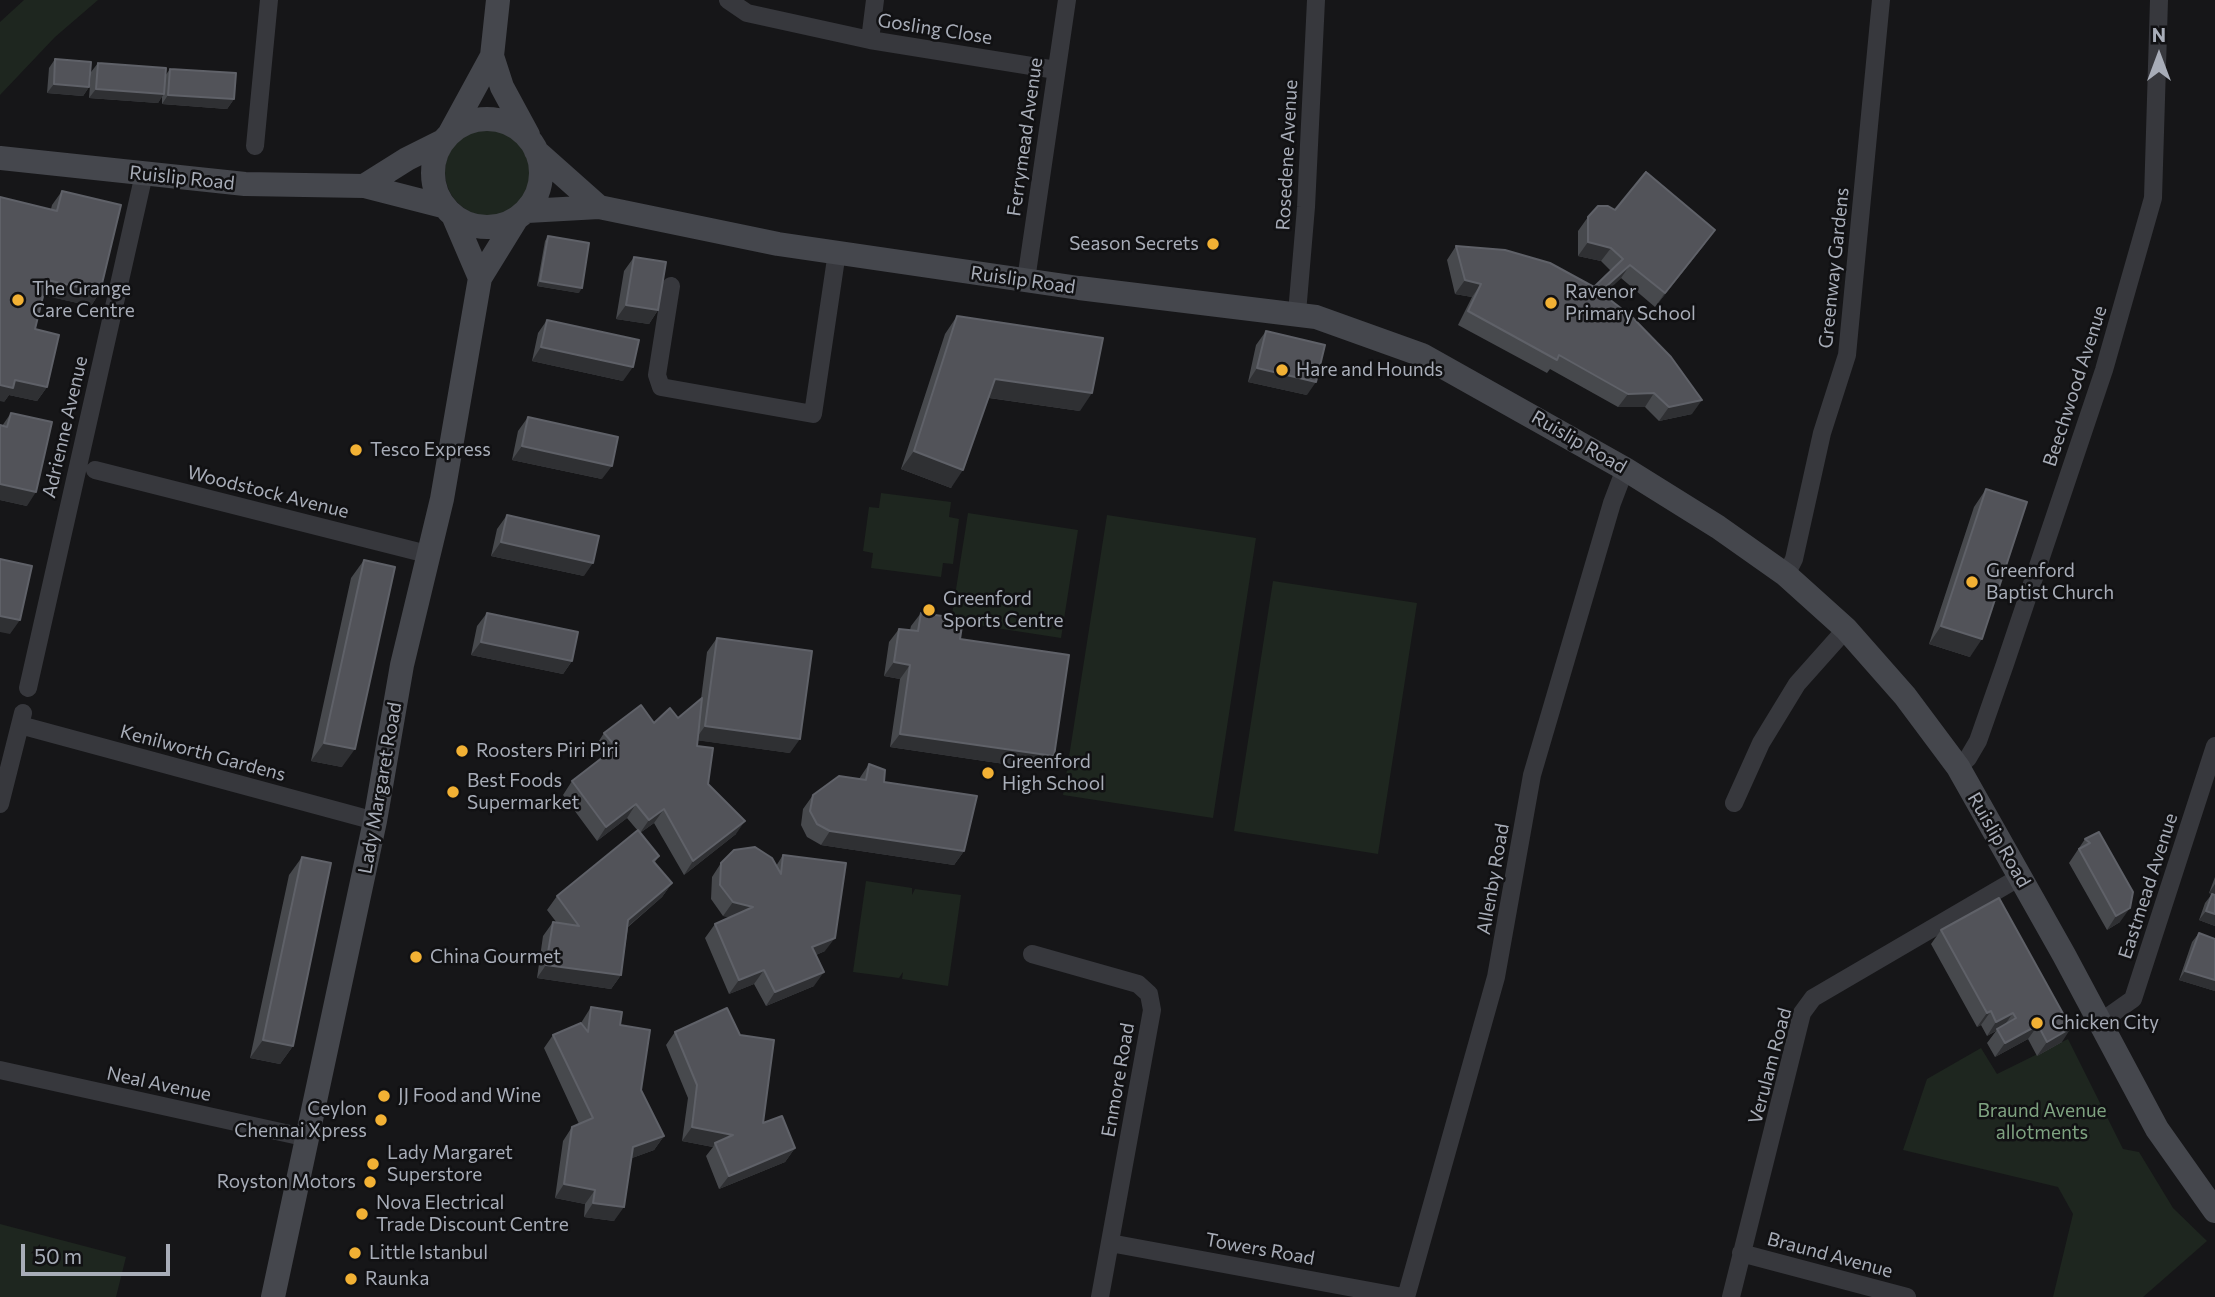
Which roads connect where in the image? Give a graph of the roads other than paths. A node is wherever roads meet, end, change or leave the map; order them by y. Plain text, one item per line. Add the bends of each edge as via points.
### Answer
1 (269, 0) edge
2 (498, 0) edge
3 (728, 0) edge
4 (875, 0) edge
5 (1067, 0) edge
6 (1316, 0) edge
7 (1881, 0) edge
8 (2159, 0) edge
9 (870, 40) junction
10 (492, 56) junction
11 (1056, 70) junction
12 (447, 137) junction
13 (532, 144) junction
14 (255, 146) dead end
15 (0, 158) edge
16 (144, 174) junction
17 (364, 187) junction
18 (599, 207) junction
19 (447, 210) junction
20 (522, 214) junction
21 (837, 252) junction
22 (480, 278) junction
23 (1026, 280) junction
24 (671, 286) dead end
25 (1297, 313) junction
26 (1625, 469) junction
27 (95, 470) dead end
28 (431, 555) junction
29 (1786, 575) junction
30 (1846, 629) junction
31 (28, 688) dead end
32 (15, 729) edge
33 (2214, 755) edge
34 (1958, 767) junction
35 (1734, 803) dead end
36 (0, 804) edge
37 (375, 821) junction
38 (2020, 877) junction
39 (1032, 954) dead end
40 (2099, 1023) junction
41 (0, 1070) edge
42 (308, 1138) junction
43 (2215, 1211) edge
44 (1110, 1243) junction
45 (1741, 1253) junction
46 (273, 1297) edge
47 (1100, 1297) edge
48 (1405, 1297) edge
49 (1731, 1297) edge
50 (1907, 1297) edge

1 - 14 street
2 - 10 main road
3 - 9 street, Gosling Close via 747,13
4 - 9 street
5 - 11 street, Ferrymead Avenue
6 - 25 street, Rosedene Avenue
7 - 29 street, Greenway Gardens via 1847,355
8 - 34 street, Beechwood Avenue via 2153,198 2104,370 2005,664 1978,741
9 - 11 street, Gosling Close
10 - 12 main road
10 - 13 main road via 502,87
11 - 23 street, Ferrymead Avenue
12 - 13 main road via 474,121 490,120 509,124
12 - 17 main road
12 - 19 main road via 433,168 434,185
13 - 18 main road
13 - 20 main road via 541,181
15 - 16 main road, Ruislip Road
16 - 17 main road, Ruislip Road via 246,184
16 - 31 street, Adrienne Avenue
17 - 19 main road, Ruislip Road
18 - 20 main road, Ruislip Road
18 - 21 main road, Ruislip Road
19 - 20 main road via 468,224 486,227 502,225
19 - 22 main road
20 - 22 main road, Lady Margaret Road
21 - 23 main road, Ruislip Road
21 - 24 street via 813,414 661,387 657,375
22 - 28 main road, Lady Margaret Road
23 - 25 main road, Ruislip Road
25 - 26 main road, Ruislip Road via 1422,355
26 - 29 main road, Ruislip Road
26 - 48 street, Allenby Road via 1532,775 1496,977
27 - 28 street, Woodstock Avenue
28 - 37 main road, Lady Margaret Road via 402,665
29 - 30 main road, Ruislip Road
30 - 34 main road, Ruislip Road via 1905,696
30 - 35 street via 1797,684 1760,743
32 - 36 street
32 - 37 street, Kenilworth Gardens
33 - 40 street, Eastmead Avenue via 2133,999
34 - 38 main road, Ruislip Road
37 - 42 main road, Lady Margaret Road
38 - 40 main road, Ruislip Road
38 - 45 street, Verulam Road via 1813,998 1802,1013
39 - 44 street, Enmore Road via 1138,984 1149,994 1152,1010
40 - 43 main road, Ruislip Road via 2157,1129
41 - 42 street, Neal Avenue
42 - 46 main road, Lady Margaret Road
44 - 47 street, Enmore Road
44 - 48 street, Towers Road
45 - 49 street, Verulam Road
45 - 50 street, Braund Avenue

